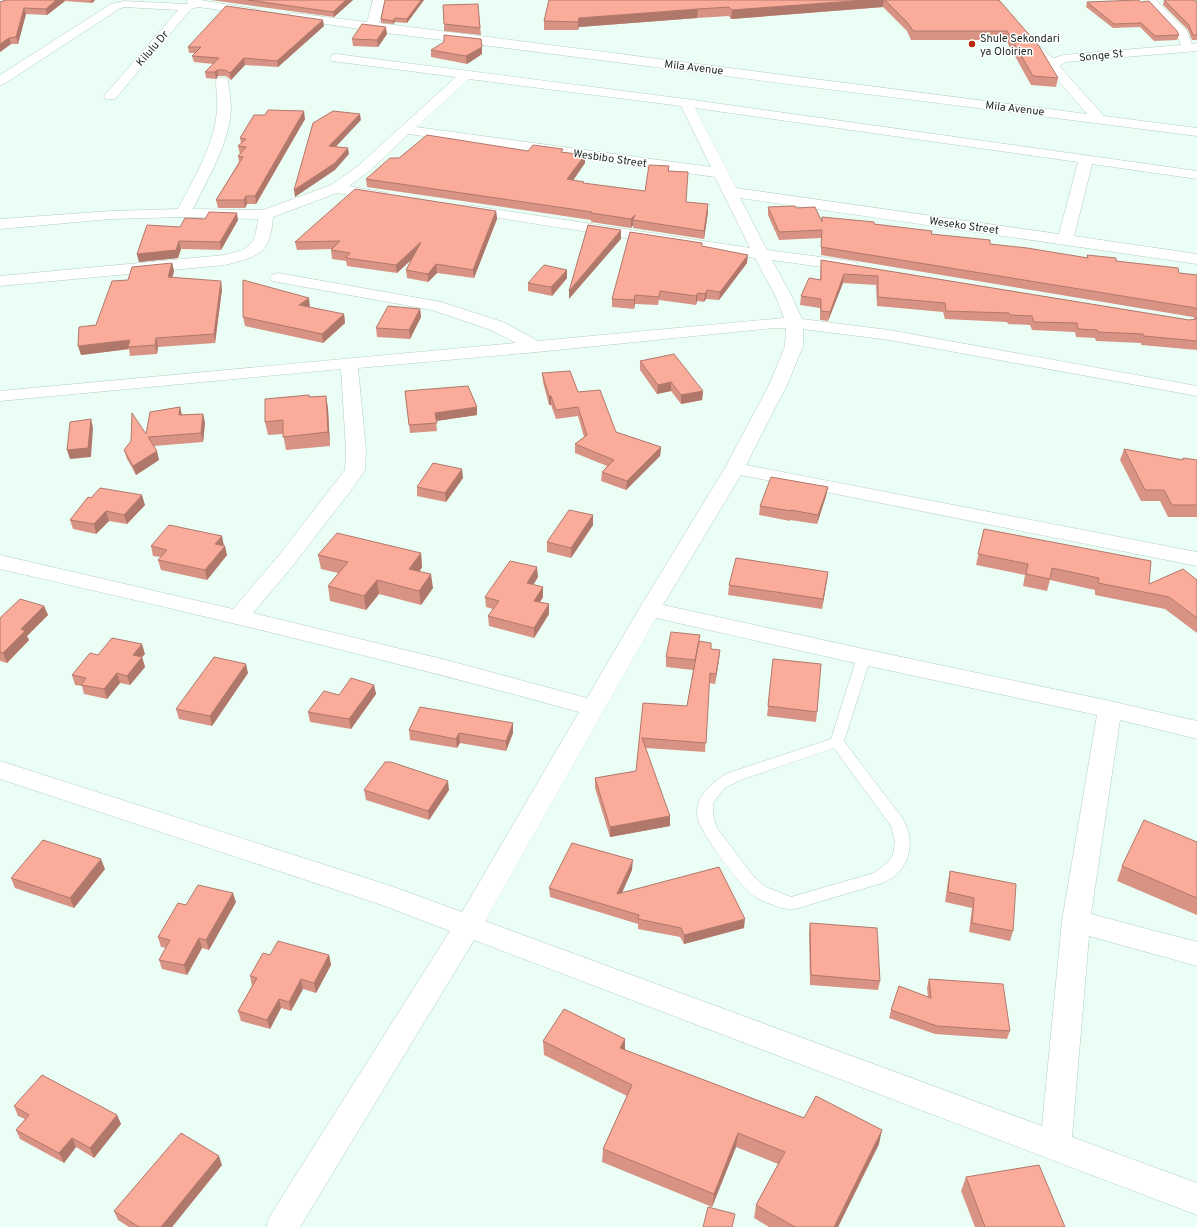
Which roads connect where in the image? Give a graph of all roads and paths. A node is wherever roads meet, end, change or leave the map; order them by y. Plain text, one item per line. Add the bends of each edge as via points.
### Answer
1 (379, 0) edge
2 (1150, 0) edge
3 (192, 4) edge
4 (266, 13) edge
5 (282, 15) edge
6 (372, 27) junction
7 (1026, 35) edge
8 (1192, 47) edge
9 (336, 58) dead end
10 (1056, 63) junction
11 (465, 76) junction
12 (0, 81) edge
13 (222, 81) edge
14 (110, 96) dead end
15 (686, 103) junction
16 (1099, 119) junction
17 (406, 130) junction
18 (1197, 132) edge
19 (1086, 160) junction
20 (1197, 175) edge
21 (725, 183) junction
22 (336, 188) junction
23 (399, 198) edge
24 (454, 207) edge
25 (183, 212) junction
26 (266, 215) junction
27 (0, 224) edge
28 (1065, 239) junction
29 (761, 254) junction
30 (1197, 259) edge
31 (866, 269) edge
32 (278, 278) dead end
33 (0, 281) edge
34 (795, 323) junction
35 (537, 347) junction
36 (349, 363) junction
37 (1197, 391) edge
38 (0, 396) edge
39 (735, 468) junction
40 (1197, 559) edge
41 (0, 562) edge
42 (650, 609) junction
43 (239, 616) junction
44 (864, 657) junction
45 (593, 708) junction
46 (1110, 708) junction
47 (1197, 730) edge
48 (838, 742) junction
49 (0, 770) edge
50 (1076, 921) junction
51 (468, 926) junction
52 (1197, 954) edge
53 (1056, 1146) junction
54 (1197, 1199) edge
55 (282, 1227) edge

1 - 6 street
2 - 8 street
3 - 4 street
3 - 12 street via 115,6
3 - 14 street, Kilulu Dr
5 - 6 street, Mila Avenue
6 - 16 street, Mila Avenue
7 - 10 lane via 1047,58
8 - 10 street, Songe St via 1063,59
9 - 11 street
10 - 16 street via 1055,69
11 - 15 street
11 - 17 street
13 - 25 street via 224,109 219,133 198,184
15 - 19 street
15 - 21 street
16 - 18 street, Mila Avenue
17 - 21 street, Wesbibo Street
17 - 22 street via 363,169
19 - 20 street
19 - 28 street
21 - 28 street, Weseko Street
21 - 29 street
22 - 23 street
22 - 26 street
24 - 29 street
25 - 26 street
25 - 27 street
26 - 33 street via 262,241 255,249 225,260
28 - 30 street, Weseko Street
29 - 31 street
29 - 34 street
32 - 35 street via 435,306 497,326
34 - 35 street via 655,334
34 - 37 street via 889,335
34 - 39 street via 794,346 779,383
35 - 36 street
36 - 38 street
36 - 43 street via 356,450 355,470 283,564
39 - 40 street
39 - 42 street
41 - 43 street
42 - 44 street
42 - 45 street
43 - 45 street
44 - 46 street
44 - 48 lane
45 - 51 street
46 - 47 street
46 - 50 street
48 - 48 lane via 898,824 903,838 901,858 891,870 879,878 791,902 770,897 748,881 710,830 706,804 712,792 733,777
49 - 51 street via 391,897
50 - 52 street
50 - 53 street
51 - 53 street
51 - 55 street
53 - 54 street

